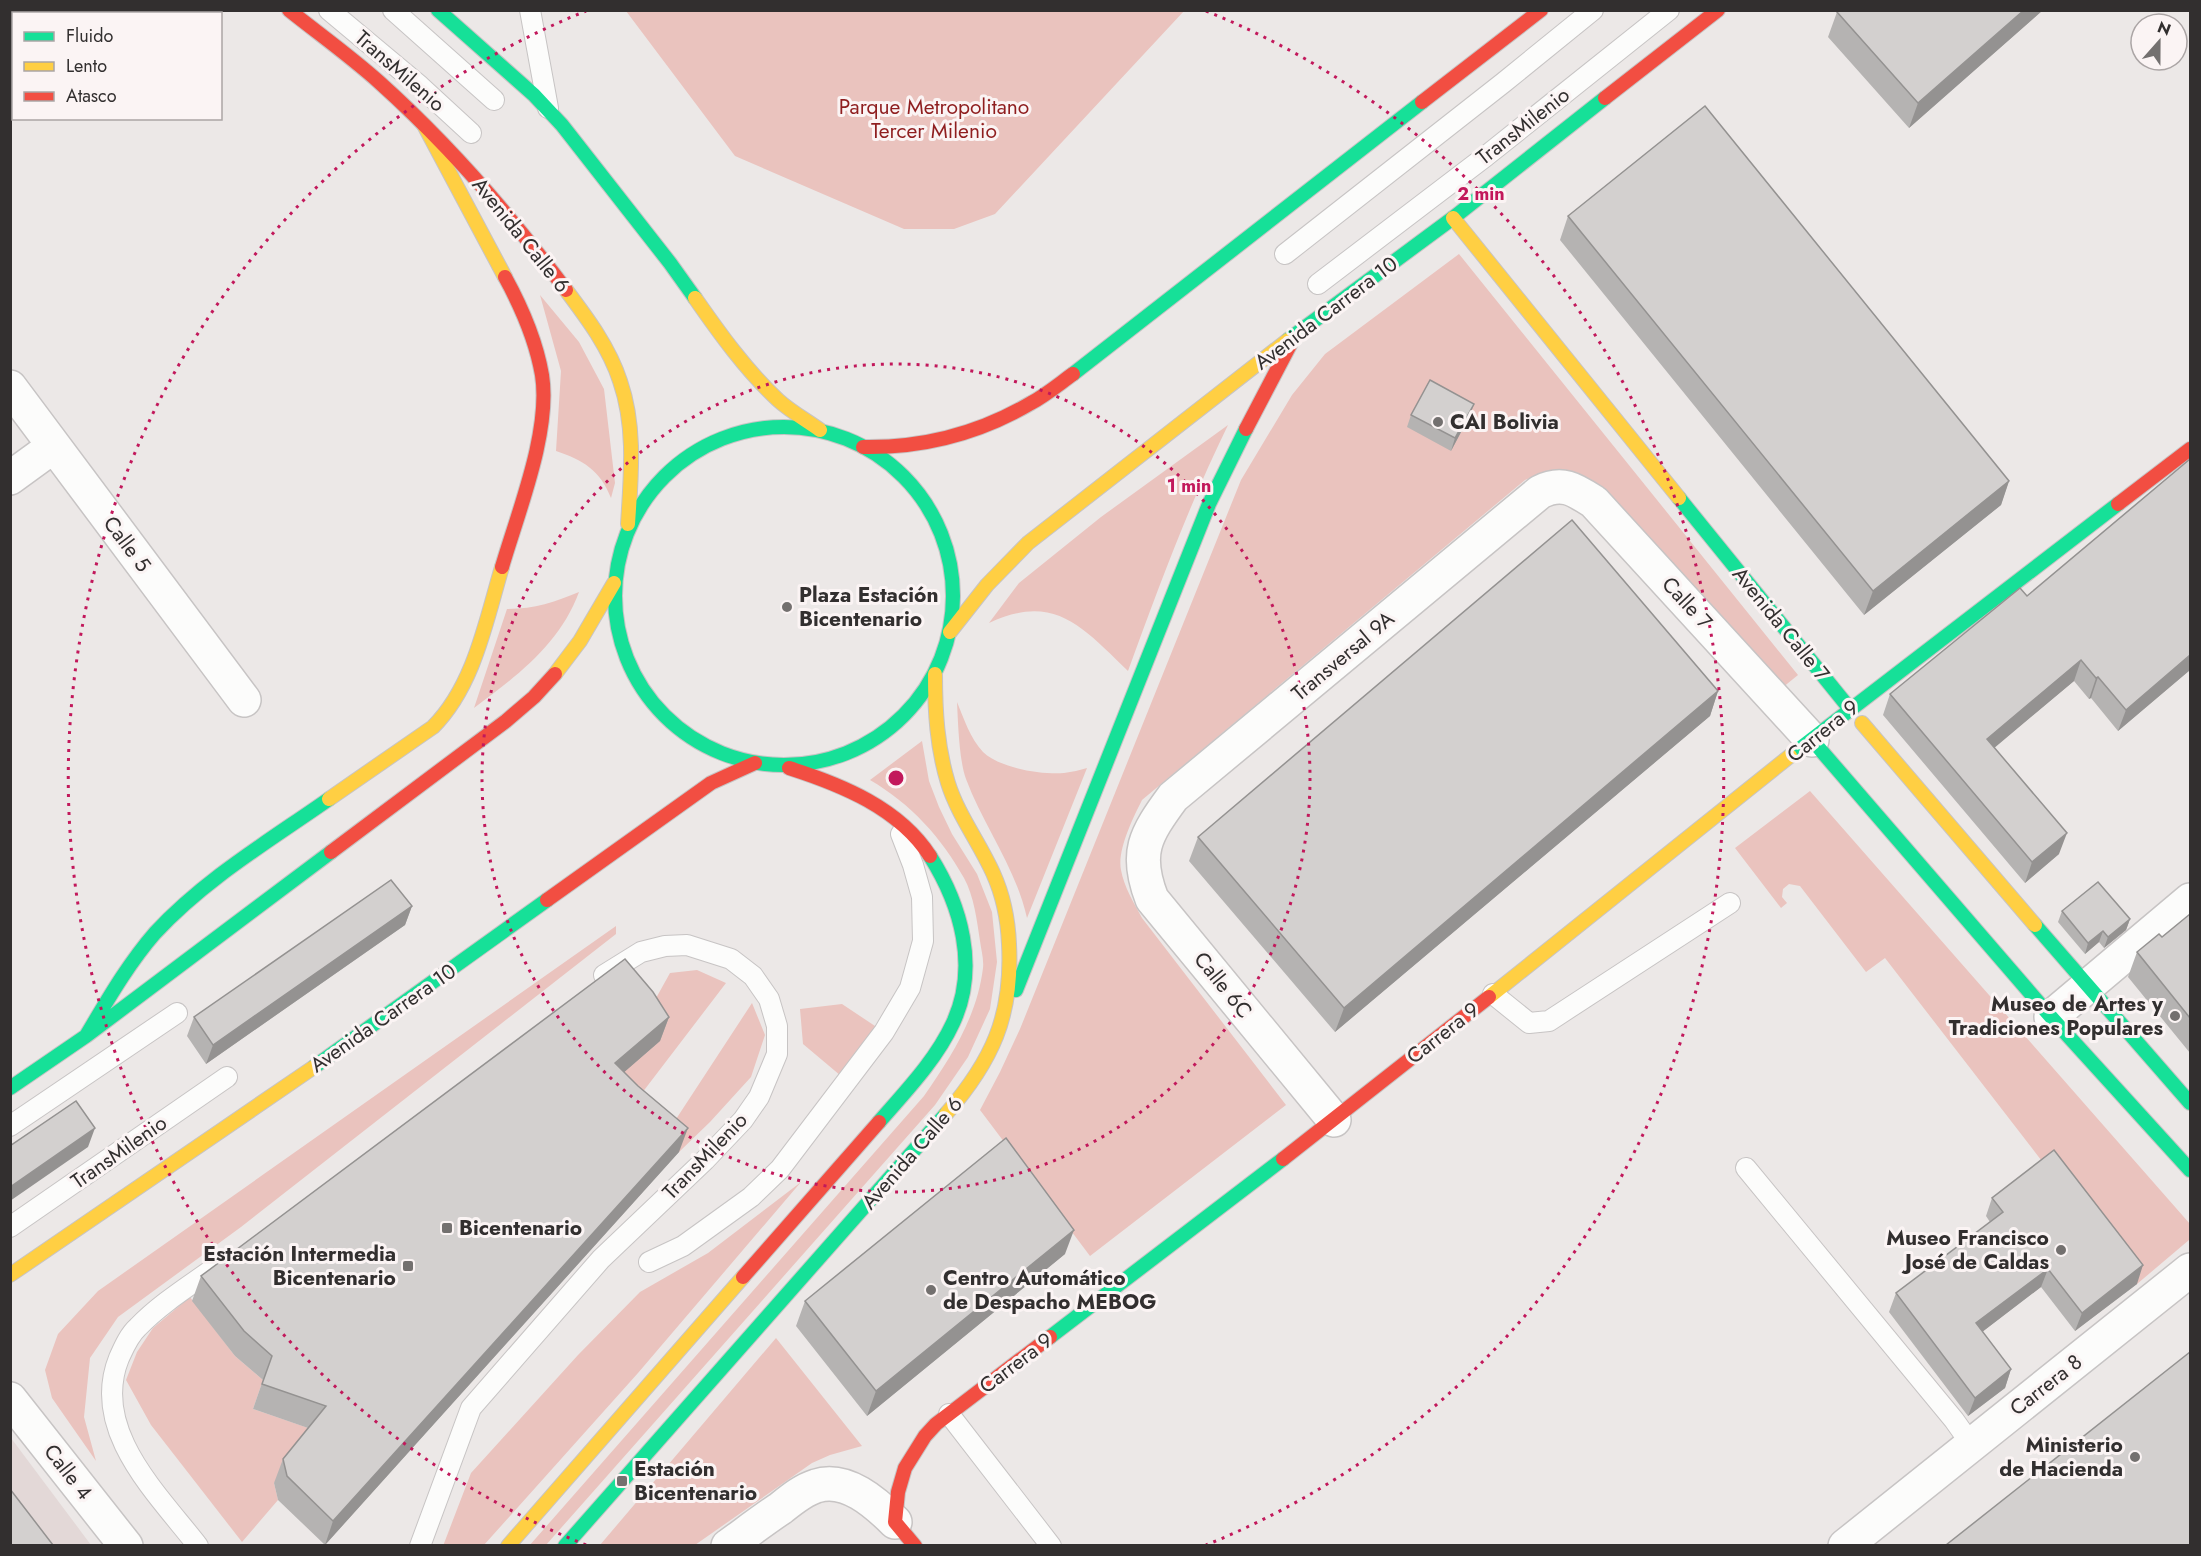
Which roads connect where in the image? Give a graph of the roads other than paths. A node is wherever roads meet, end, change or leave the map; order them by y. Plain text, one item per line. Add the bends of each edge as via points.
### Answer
1 (289, 10) edge
2 (329, 10) edge
3 (393, 10) edge
4 (438, 10) edge
5 (530, 10) edge
6 (1541, 10) edge
7 (1593, 10) edge
8 (1669, 10) edge
9 (1718, 10) edge
10 (494, 100) dead end
11 (549, 111) junction
12 (424, 125) junction
13 (471, 133) dead end
14 (1453, 218) junction
15 (1285, 254) dead end
16 (1318, 284) dead end
17 (1297, 333) junction
18 (10, 387) edge
19 (822, 431) junction
20 (54, 446) junction
21 (863, 447) junction
22 (2190, 449) edge
23 (10, 478) edge
24 (1551, 486) joint
25 (628, 526) junction
26 (614, 583) junction
27 (950, 632) junction
28 (935, 674) junction
29 (244, 700) dead end
30 (1856, 716) junction
31 (1812, 740) junction
32 (755, 762) junction
33 (779, 765) junction
34 (894, 818) junction
35 (1147, 838) joint
36 (2190, 900) edge
37 (1730, 903) dead end
38 (2087, 986) junction
39 (588, 987) edge
40 (1493, 994) junction
41 (177, 1013) dead end
42 (2050, 1017) junction
43 (1002, 1026) junction
44 (86, 1036) junction
45 (226, 1077) dead end
46 (10, 1088) edge
47 (2190, 1103) edge
48 (1334, 1120) junction
49 (10, 1126) edge
50 (1746, 1168) dead end
51 (2190, 1170) edge
52 (10, 1227) edge
53 (240, 1249) edge
54 (649, 1262) dead end
55 (2190, 1270) edge
56 (10, 1275) edge
57 (10, 1399) edge
58 (949, 1414) junction
59 (1971, 1444) junction
60 (905, 1534) edge
61 (126, 1545) edge
62 (198, 1545) edge
63 (420, 1545) edge
64 (508, 1545) edge
65 (565, 1545) edge
66 (728, 1545) edge
67 (1051, 1545) edge
68 (1845, 1545) edge

1 - 12 main road, Avenida Calle 6 via 376,80
2 - 13 lane, TransMilenio
3 - 10 lane, TransMilenio
4 - 11 main road
5 - 11 lane
6 - 21 main road via 1074,374 1032,402 982,427 929,442 889,449
7 - 15 lane
8 - 16 lane, TransMilenio
9 - 14 main road, Avenida Carrera 10
11 - 19 main road via 761,383 780,402
12 - 25 main road, Avenida Calle 6 via 536,249 605,349 620,380 632,435
12 - 44 main road via 522,309 542,377 543,413 537,448 478,647 457,697 433,728 214,879 182,906 148,942
14 - 17 main road, Avenida Carrera 10
14 - 30 main road, Avenida Calle 7
17 - 27 main road, Avenida Carrera 10 via 1028,543 981,589
17 - 43 main road via 1209,504
18 - 20 street, Calle 5
19 - 21 main road
19 - 25 main road via 755,429 693,452 659,481
20 - 23 street
20 - 29 street, Calle 5
21 - 27 main road via 894,467 919,494 938,526 950,561
22 - 30 main road, Carrera 9
24 - 31 street, Calle 7 via 1566,486 1594,502
24 - 35 street, Transversal 9A via 1173,797
25 - 26 main road
26 - 32 main road via 616,624 628,663 647,696 678,729 714,750
26 - 44 main road via 563,664 506,721
27 - 28 main road
28 - 33 main road via 900,720 852,752 814,762
28 - 43 main road, Avenida Calle 6 via 937,732 946,776 958,808 999,884 1007,916 1010,963
30 - 31 main road, Carrera 9
30 - 38 main road, Avenida Calle 7
31 - 40 main road, Carrera 9
31 - 42 main road
32 - 33 main road
32 - 56 main road, Avenida Carrera 10 via 711,783 336,1052
33 - 34 main road via 834,782
34 - 54 lane via 922,897 923,941 910,988 884,1032 780,1169 750,1197 683,1246
34 - 64 main road via 921,845 945,880 962,921 967,961 962,998 943,1044 889,1111
35 - 48 street, Calle 6C via 1142,858 1152,899
36 - 38 street
37 - 40 lane via 1549,1021 1529,1023
38 - 42 street
38 - 47 main road, Avenida Calle 7
39 - 63 lane, TransMilenio via 642,952 665,946 705,949 731,959 753,976 769,999 777,1026 777,1054 759,1097 743,1120 601,1259 471,1408
40 - 48 main road, Carrera 9
41 - 49 lane
42 - 51 main road
43 - 65 main road, Avenida Calle 6 via 966,1091
44 - 46 main road
45 - 52 lane, TransMilenio
48 - 58 main road, Carrera 9
50 - 59 lane
53 - 62 lane via 136,1328 113,1373 114,1416 123,1446
55 - 59 street, Carrera 8
57 - 61 street, Calle 4
58 - 60 main road, Carrera 9 via 917,1444 905,1466 898,1491
58 - 67 lane
59 - 68 street, Carrera 8
60 - 66 street, Carrera 9 via 881,1508 859,1492 836,1484 817,1485

